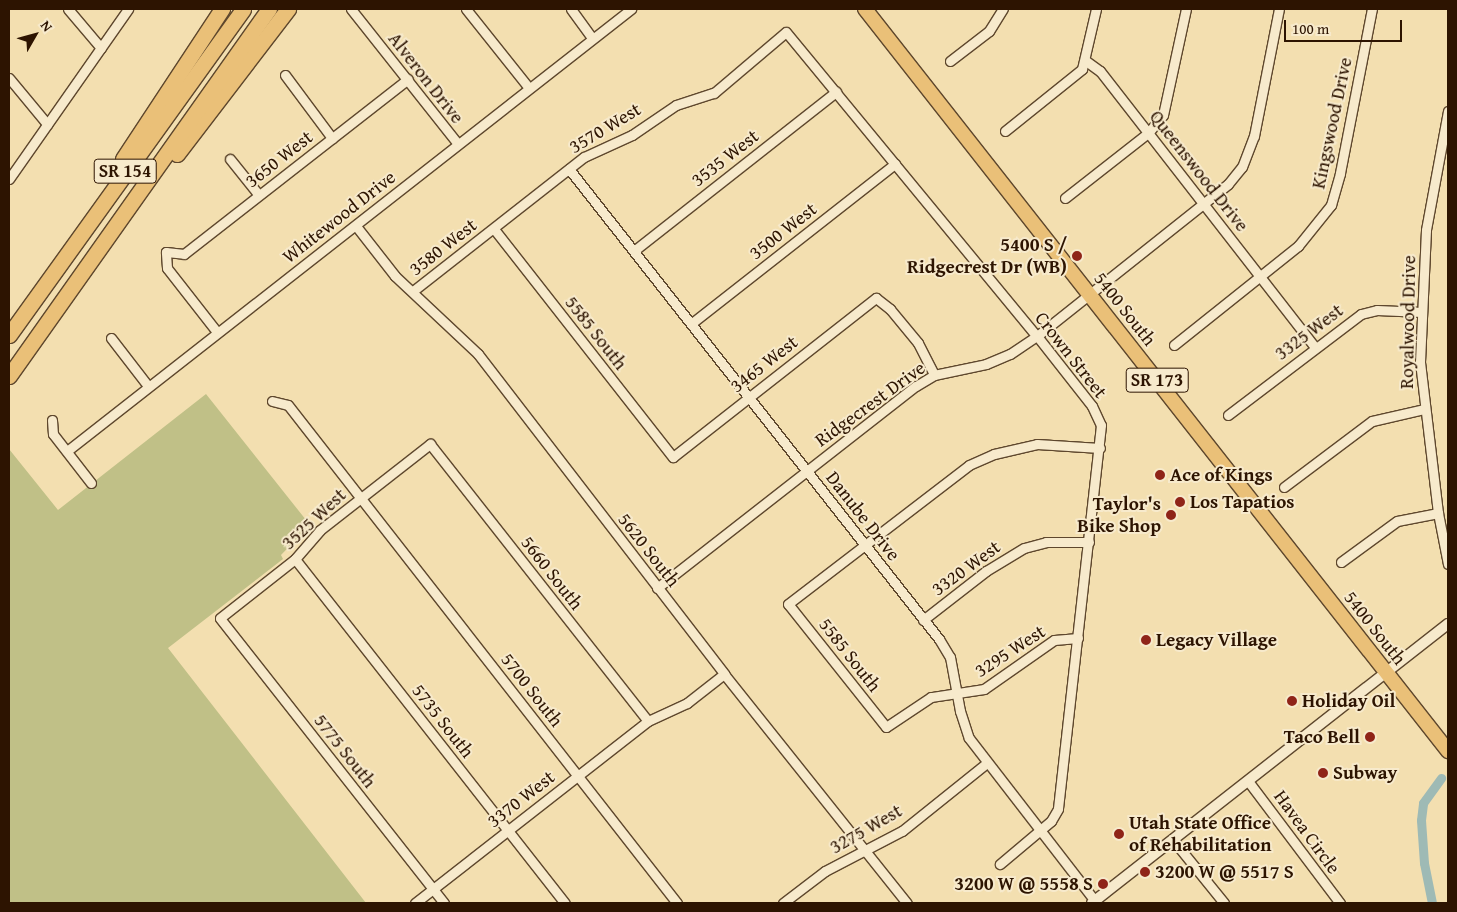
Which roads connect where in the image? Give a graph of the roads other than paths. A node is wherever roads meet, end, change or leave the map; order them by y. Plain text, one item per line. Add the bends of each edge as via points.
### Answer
1 (68, 9) edge
2 (128, 9) edge
3 (222, 9) edge
4 (243, 9) edge
5 (269, 9) edge
6 (288, 9) edge
7 (351, 9) edge
8 (466, 9) edge
9 (570, 9) edge
10 (630, 9) edge
11 (864, 9) edge
12 (1004, 9) edge
13 (1096, 9) edge
14 (1186, 9) edge
15 (1279, 9) edge
16 (1372, 9) edge
17 (786, 32) joint
18 (592, 38) junction
19 (101, 48) junction
20 (950, 61) dead end
21 (1086, 61) junction
22 (285, 75) dead end
23 (9, 78) edge
24 (408, 79) junction
25 (529, 88) junction
26 (836, 92) junction
27 (1448, 111) edge
28 (47, 124) junction
29 (1005, 131) dead end
30 (1148, 132) junction
31 (332, 138) junction
32 (458, 144) junction
33 (230, 159) dead end
34 (895, 164) junction
35 (569, 168) junction
36 (9, 179) edge
37 (258, 194) junction
38 (1065, 198) dead end
39 (1205, 203) junction
40 (356, 226) junction
41 (494, 229) junction
42 (635, 250) junction
43 (1261, 276) junction
44 (413, 291) junction
45 (1090, 294) junction
46 (34, 297) junction
47 (54, 310) junction
48 (1422, 312) junction
49 (692, 323) junction
50 (217, 332) junction
51 (9, 335) edge
52 (1037, 336) junction
53 (111, 338) dead end
54 (1174, 345) dead end
55 (1316, 347) junction
56 (934, 375) junction
57 (9, 376) edge
58 (148, 386) junction
59 (749, 397) junction
60 (272, 401) dead end
61 (1424, 409) junction
62 (1228, 415) dead end
63 (52, 420) dead end
64 (430, 444) joint
65 (1100, 448) junction
66 (67, 451) junction
67 (673, 457) joint
68 (806, 470) junction
69 (91, 483) dead end
70 (1284, 488) dead end
71 (361, 498) junction
72 (1438, 513) junction
73 (1089, 542) junction
74 (864, 545) junction
75 (295, 559) junction
76 (1342, 562) dead end
77 (1448, 564) edge
78 (657, 588) junction
79 (220, 618) joint
80 (924, 620) junction
81 (1448, 624) edge
82 (1078, 638) junction
83 (1387, 673) junction
84 (724, 674) junction
85 (959, 692) junction
86 (648, 722) junction
87 (886, 727) joint
88 (1448, 751) edge
89 (987, 763) junction
90 (578, 775) junction
91 (1248, 780) junction
92 (508, 830) junction
93 (1040, 831) junction
94 (1173, 840) junction
95 (864, 848) junction
96 (1000, 864) dead end
97 (433, 889) junction
98 (1093, 902) edge
99 (415, 903) edge
100 (444, 903) edge
101 (565, 903) edge
102 (677, 903) edge
103 (784, 903) edge
104 (907, 903) edge
105 (1224, 903) edge
106 (1340, 903) edge

1 - 19 street
2 - 19 street
3 - 46 highway
4 - 46 highway, SR 154
5 - 47 highway, SR 154
6 - 47 highway
7 - 24 street, Alveron Drive
8 - 25 street
9 - 18 street
10 - 18 street, Whitewood Drive
11 - 45 main road, 5400 South / SR 173
12 - 20 street via 989,31
13 - 21 street
14 - 30 street via 1167,105
15 - 39 street, Ridgecrest Drive via 1250,153 1235,176
16 - 43 street, Kingswood Drive via 1339,181 1331,205 1310,235
17 - 26 street, Crown Street
17 - 35 street, 3570 West via 714,93 666,110 632,136 590,153
18 - 25 street, Whitewood Drive
19 - 28 street
21 - 29 street via 1076,75
21 - 30 street, Queenswood Drive via 1100,71
22 - 31 street
23 - 28 street
24 - 31 street, 3650 West
24 - 32 street, Alveron Drive
25 - 32 street, Whitewood Drive
26 - 34 street, Crown Street
26 - 42 street, 3535 West
27 - 48 street, Royalwood Drive via 1426,230
28 - 36 street
30 - 38 street
30 - 39 street, Queenswood Drive
31 - 37 street, 3650 West
32 - 40 street, Whitewood Drive
33 - 37 street
34 - 49 street, 3500 West
34 - 52 street, Crown Street
35 - 41 street, 3570 West
35 - 42 street, Danube Drive
37 - 50 street, 3650 West via 184,254 166,252 167,268
39 - 43 street, Queenswood Drive
39 - 45 street, Ridgecrest Drive
40 - 44 street, 5620 South via 395,276
40 - 50 street, Whitewood Drive
41 - 44 street, 3580 West
41 - 67 street, 5585 South
42 - 49 street, Danube Drive
43 - 54 street, Kingswood Drive
43 - 55 street, Queenswood Drive
44 - 78 street, 5620 South via 478,354
45 - 52 street, Ridgecrest Drive
45 - 83 main road, 5400 South / SR 173
46 - 51 highway, SR 154
47 - 57 highway, SR 154
48 - 55 street, 3325 West via 1377,310 1360,314
48 - 61 street, Royalwood Drive via 1420,362
49 - 59 street, Danube Drive
50 - 58 street, Whitewood Drive
52 - 56 street, Ridgecrest Drive via 986,364
52 - 65 street, Crown Street via 1099,417
53 - 58 street
55 - 62 street, 3325 West
56 - 59 street, 3465 West via 918,343 890,309 876,298
56 - 68 street, Ridgecrest Drive
58 - 66 street, Whitewood Drive
59 - 67 street, 3465 West
59 - 68 street, Danube Drive
60 - 71 street, 5700 South via 288,405
61 - 70 street via 1372,421
61 - 72 street, Royalwood Drive
63 - 66 street via 53,434
64 - 71 street, 3525 West
64 - 86 street, 5660 South
65 - 73 street, Crown Street
65 - 74 street via 1037,444 994,454 969,465
66 - 69 street
68 - 74 street, Danube Drive
68 - 78 street, Ridgecrest Drive
71 - 75 street, 3525 West via 315,535
71 - 90 street, 5700 South
72 - 76 street via 1398,521
72 - 77 street, Royalwood Drive
73 - 80 street, 3320 West via 1046,542 1024,548 986,570
73 - 82 street, Crown Street
74 - 80 street, Danube Drive
74 - 87 street, 5585 South via 788,604
75 - 79 street, 3525 West
75 - 92 street, 5735 South
78 - 84 street, 5620 South
79 - 97 street, 5775 South
80 - 85 street, Danube Drive via 950,657
81 - 83 street
82 - 85 street, 3295 West via 1054,640 992,685
82 - 93 street, Crown Street via 1058,809 1051,822
83 - 88 main road, 5400 South / SR 173
83 - 91 street
84 - 86 street, 3370 West via 687,702
84 - 95 street, 5620 South
85 - 87 street, 3295 West via 931,696
85 - 89 street, Danube Drive via 963,725
86 - 90 street, 3370 West
89 - 93 street, Danube Drive
89 - 95 street, 3275 West via 902,830
90 - 92 street, 3370 West
90 - 102 street, 5700 South
91 - 94 street
91 - 106 street, Havea Circle
92 - 97 street, 3370 West
92 - 101 street, 5735 South
93 - 96 street, Crown Street
93 - 98 street, Danube Drive
94 - 98 street
94 - 105 street
95 - 103 street, 3275 West via 825,871
95 - 104 street, 5620 South
97 - 99 street, 3370 West
97 - 100 street, 5775 South

